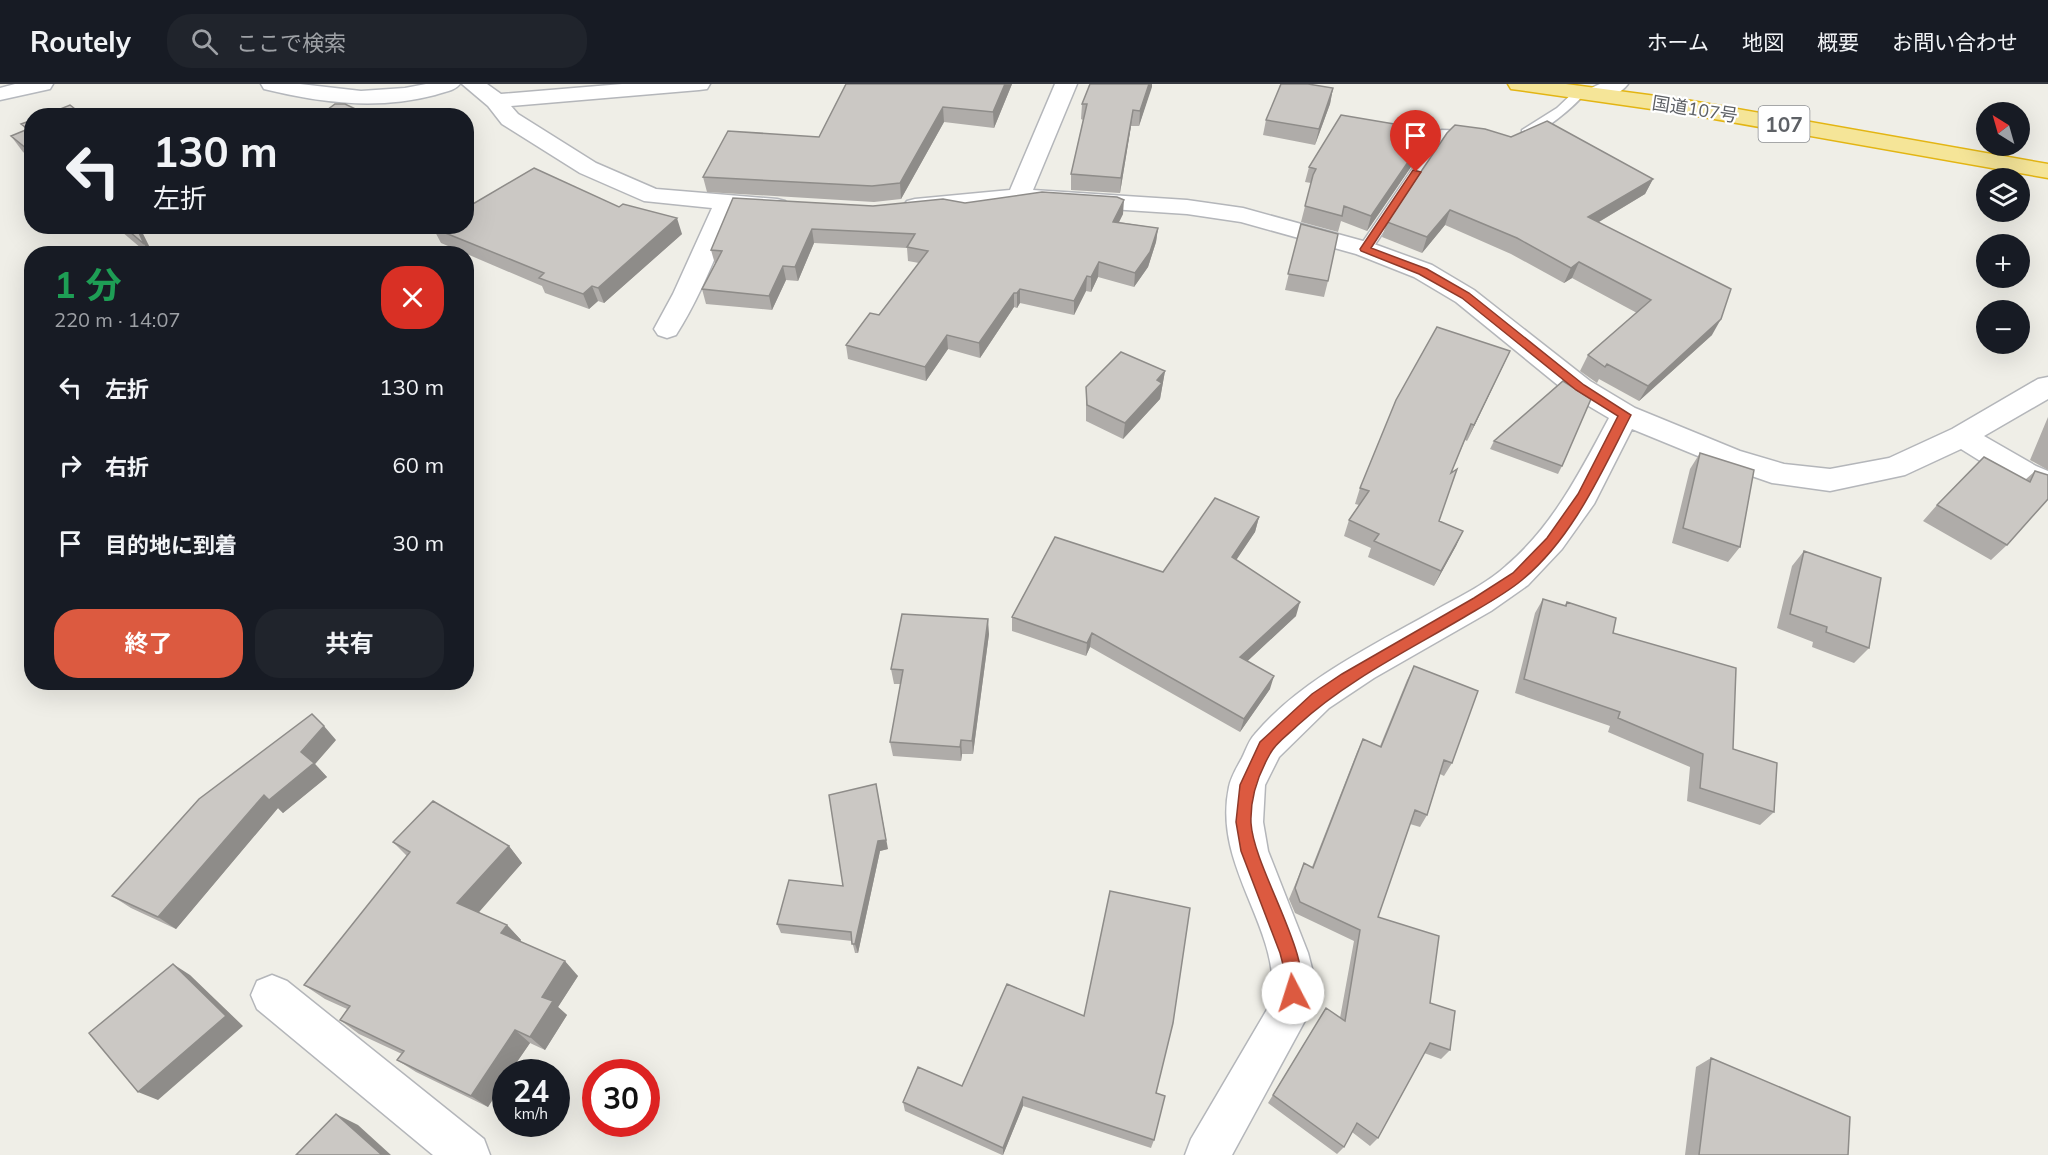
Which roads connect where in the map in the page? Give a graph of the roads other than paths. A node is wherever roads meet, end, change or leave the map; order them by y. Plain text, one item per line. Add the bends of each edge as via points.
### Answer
1 (42, 84) edge
2 (272, 84) edge
3 (449, 84) edge
4 (474, 84) edge
5 (699, 84) edge
6 (1066, 84) edge
7 (1519, 84) edge
8 (1598, 90) edge
9 (0, 94) edge
10 (496, 101) junction
11 (1484, 136) edge
12 (1515, 138) edge
13 (2048, 171) edge
14 (1019, 196) junction
15 (726, 203) junction
16 (806, 207) edge
17 (896, 208) edge
18 (1365, 249) junction
19 (667, 328) dead end
20 (2048, 386) edge
21 (1625, 415) junction
22 (1962, 436) junction
23 (2048, 483) edge
24 (272, 995) dead end
25 (468, 1155) edge
26 (1207, 1155) edge

1 - 9 street
2 - 3 street via 331,97 373,98 425,92
4 - 10 street
5 - 10 street
6 - 14 street
7 - 8 highway, 国道107号 / 107
8 - 12 lane
8 - 13 highway, 国道107号 / 107
10 - 15 street via 510,119 616,182 652,196
11 - 18 lane via 1442,134
14 - 17 street
14 - 18 street via 1186,207 1243,215
15 - 16 street
15 - 19 street
18 - 21 street via 1423,271 1465,296 1580,387
20 - 22 street
21 - 22 street via 1772,472 1830,480 1895,467
21 - 26 street via 1583,496 1551,541 1517,576 1317,698 1266,746 1247,785 1244,822 1249,851 1295,980 1292,1006
22 - 23 street via 2025,474
24 - 25 street

